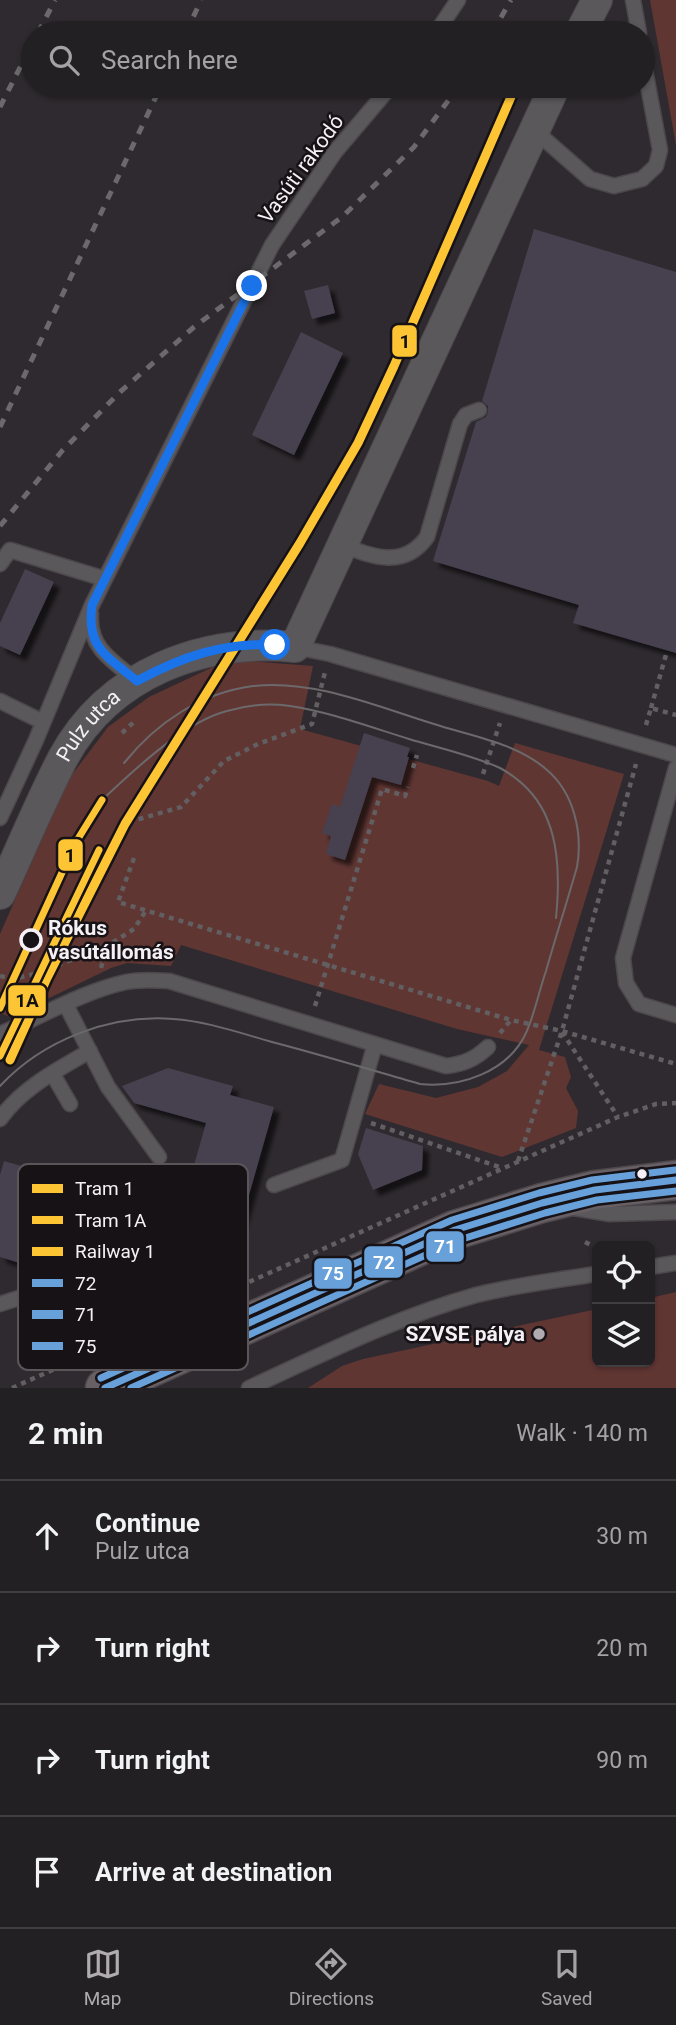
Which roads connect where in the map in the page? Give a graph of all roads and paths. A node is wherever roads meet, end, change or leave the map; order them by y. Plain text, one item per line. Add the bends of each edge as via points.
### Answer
1 (458, 0) edge
2 (597, 0) edge
3 (633, 0) edge
4 (444, 21) edge
5 (586, 21) edge
6 (637, 21) edge
7 (381, 98) edge
8 (549, 98) edge
9 (648, 98) edge
10 (534, 130) junction
11 (479, 410) dead end
12 (342, 545) junction
13 (0, 564) edge
14 (105, 579) junction
15 (92, 605) junction
16 (295, 647) junction
17 (667, 651) dead end
18 (330, 654) junction
19 (312, 674) dead end
20 (325, 675) junction
21 (137, 681) junction
22 (0, 701) edge
23 (507, 706) junction
24 (651, 708) junction
25 (676, 715) edge
26 (138, 718) dead end
27 (43, 722) junction
28 (121, 734) dead end
29 (641, 745) junction
30 (417, 755) dead end
31 (676, 755) edge
32 (413, 768) dead end
33 (676, 768) edge
34 (484, 774) dead end
35 (408, 787) dead end
36 (0, 818) edge
37 (128, 822) dead end
38 (8, 854) edge
39 (134, 858) dead end
40 (0, 894) edge
41 (145, 912) junction
42 (327, 966) junction
43 (0, 976) edge
44 (66, 1005) junction
45 (676, 1015) edge
46 (309, 1024) junction
47 (562, 1031) junction
48 (0, 1034) edge
49 (375, 1044) junction
50 (488, 1047) dead end
51 (90, 1051) junction
52 (676, 1064) edge
53 (52, 1073) junction
54 (676, 1103) edge
55 (70, 1104) dead end
56 (355, 1117) junction
57 (618, 1117) junction
58 (0, 1119) edge
59 (159, 1157) dead end
60 (518, 1161) junction
61 (503, 1168) junction
62 (676, 1180) edge
63 (274, 1185) dead end
64 (542, 1203) junction
65 (676, 1212) edge
66 (585, 1242) dead end
67 (592, 1246) edge
68 (676, 1263) edge
69 (655, 1266) edge
70 (592, 1275) edge
71 (248, 1282) edge
72 (18, 1298) edge
73 (0, 1304) edge
74 (248, 1324) edge
75 (52, 1370) edge
76 (145, 1370) edge
77 (12, 1388) edge
78 (105, 1388) edge
79 (249, 1388) edge

1 - 4 lane
2 - 5 street
3 - 6 lane
7 - 14 lane, Vasúti rakodó via 335,152 272,245
8 - 10 street
9 - 10 lane via 660,150 656,166 642,179 614,186 590,179
10 - 12 street
11 - 12 lane via 470,412 460,424 427,537 418,550 391,558
12 - 16 street
13 - 14 lane via 10,550
14 - 15 lane, Vasúti rakodó
15 - 21 lane via 90,627 97,647
15 - 27 lane, Vasúti rakodó
16 - 18 lane
16 - 21 street, Pulz utca via 258,644 216,649 169,663
17 - 24 path
18 - 20 path
18 - 23 lane
19 - 20 path
20 - 37 path via 312,724 224,761 181,807
21 - 38 street, Pulz utca via 97,714 77,738
22 - 27 lane
23 - 29 lane
23 - 34 path
24 - 25 path
24 - 29 path
26 - 28 path
27 - 36 lane, Vasúti rakodó
29 - 31 lane
29 - 47 path
30 - 32 path
33 - 45 lane via 622,958 626,983 639,1004
35 - 42 path via 405,796 382,789
38 - 40 street, Pulz utca
39 - 41 path via 118,902
41 - 42 path
41 - 43 path via 134,929 107,946 38,973 13,979
42 - 46 path
42 - 47 path
44 - 46 lane via 126,982 169,981
44 - 48 lane
44 - 51 lane
46 - 49 lane
47 - 52 path
47 - 57 path
47 - 60 path
49 - 50 lane via 446,1066 462,1064
49 - 56 lane
51 - 53 lane
51 - 59 lane via 108,1087
53 - 55 lane
53 - 58 lane via 18,1098
54 - 57 path via 656,1104
56 - 61 path
56 - 63 lane via 342,1160
57 - 60 path
60 - 61 path
61 - 71 path
62 - 64 main road via 595,1190
64 - 65 lane via 610,1214
64 - 74 main road via 456,1230
66 - 67 path
68 - 69 lane
70 - 79 lane via 521,1285 426,1311
72 - 73 lane
75 - 77 path
76 - 78 main road

